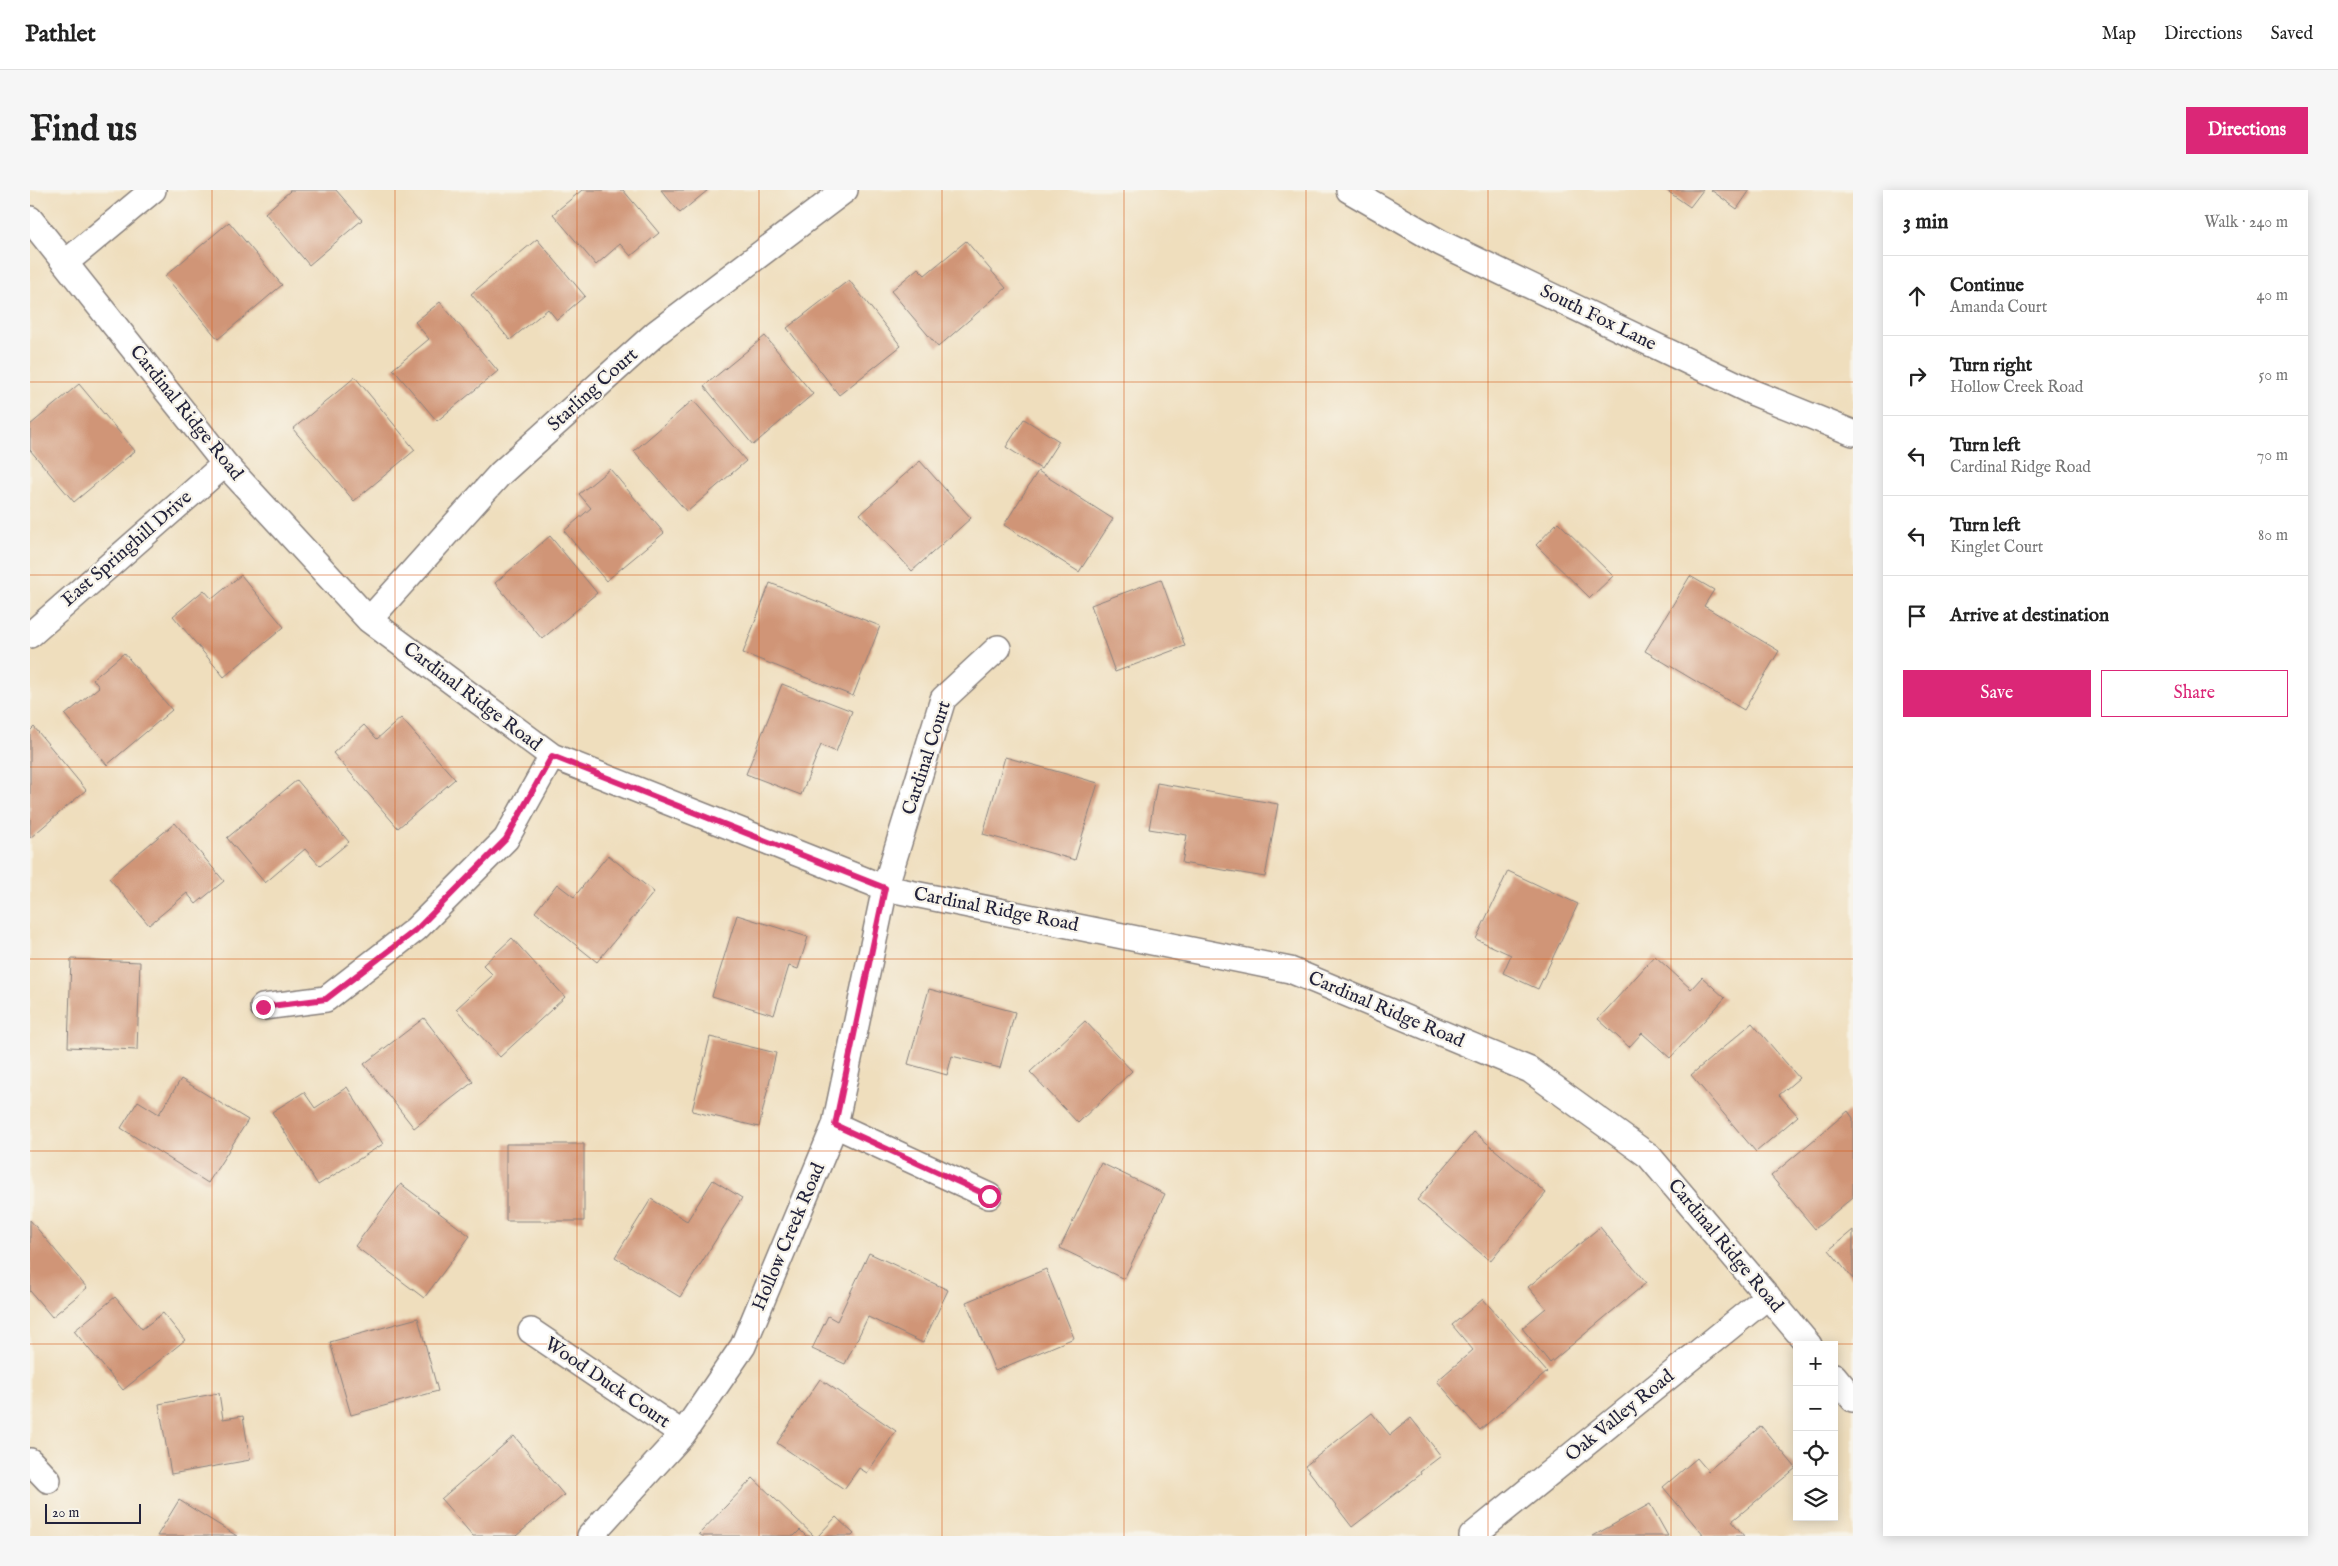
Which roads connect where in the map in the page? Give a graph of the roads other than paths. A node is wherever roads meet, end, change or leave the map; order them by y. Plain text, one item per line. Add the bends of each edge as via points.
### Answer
1 (153, 190) edge
2 (845, 190) edge
3 (1349, 190) edge
4 (30, 219) edge
5 (65, 263) junction
6 (1853, 433) edge
7 (225, 464) junction
8 (369, 620) junction
9 (30, 635) edge
10 (998, 648) dead end
11 (552, 756) junction
12 (885, 888) junction
13 (263, 1007) dead end
14 (835, 1125) junction
15 (989, 1196) dead end
16 (1768, 1296) junction
17 (531, 1332) dead end
18 (1806, 1341) edge
19 (1838, 1381) edge
20 (1853, 1399) edge
21 (683, 1434) junction
22 (30, 1461) edge
23 (48, 1480) dead end
24 (590, 1536) edge
25 (1472, 1536) edge

1 - 5 street
2 - 8 street, Starling Court via 656,333 500,474
3 - 6 street, South Fox Lane via 1441,243 1754,393
4 - 5 street, Cardinal Ridge Road
5 - 7 street, Cardinal Ridge Road
7 - 8 street, Cardinal Ridge Road
7 - 9 street, East Springhill Drive
8 - 11 street, Cardinal Ridge Road
10 - 12 street, Cardinal Court via 943,698
11 - 12 street, Cardinal Ridge Road
11 - 13 street via 506,839 416,930 326,999
12 - 14 street, Hollow Creek Road
12 - 16 street, Cardinal Ridge Road via 1290,970 1530,1070 1649,1156
14 - 15 street
14 - 21 street, Hollow Creek Road via 743,1346
16 - 18 street, Cardinal Ridge Road
16 - 25 street, Oak Valley Road
17 - 21 street, Wood Duck Court
19 - 20 street
21 - 24 street, Hollow Creek Road
22 - 23 street

